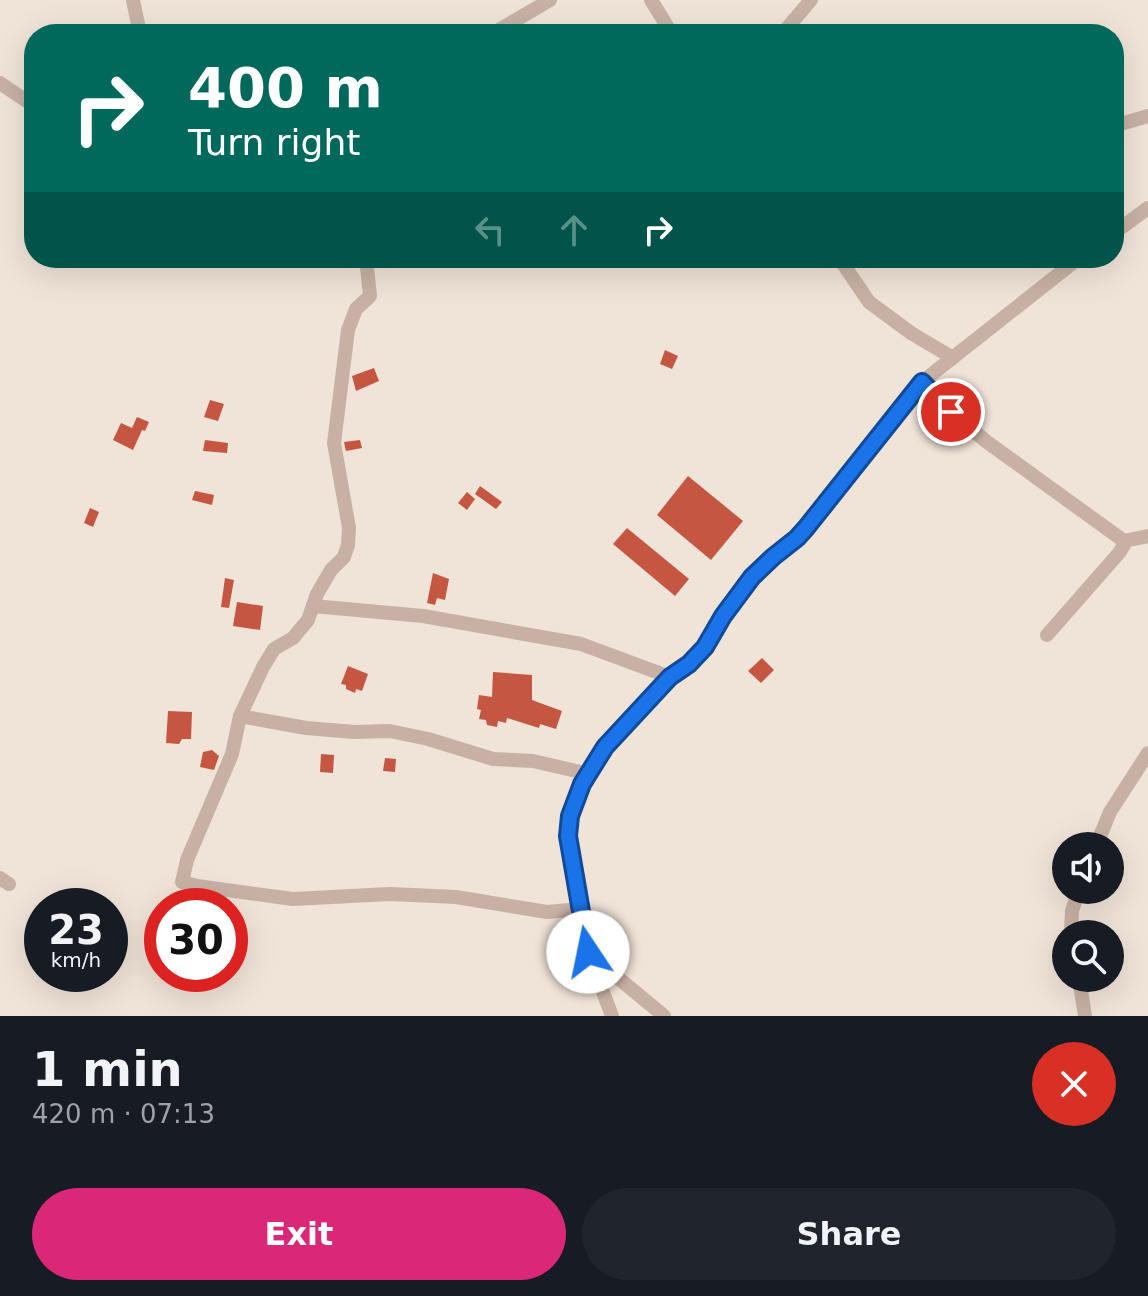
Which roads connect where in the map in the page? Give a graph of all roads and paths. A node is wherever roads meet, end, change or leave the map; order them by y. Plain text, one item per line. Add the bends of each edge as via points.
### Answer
1 (133, 0) edge
2 (550, 0) edge
3 (651, 0) edge
4 (811, 0) edge
5 (138, 24) edge
6 (512, 24) edge
7 (666, 24) edge
8 (791, 24) edge
9 (0, 83) edge
10 (24, 99) edge
11 (1148, 116) edge
12 (1124, 123) edge
13 (1148, 208) edge
14 (1124, 226) edge
15 (367, 268) edge
16 (846, 268) edge
17 (1066, 268) edge
18 (953, 358) junction
19 (922, 382) junction
20 (1148, 536) edge
21 (1124, 541) junction
22 (313, 606) junction
23 (1047, 635) dead end
24 (670, 677) junction
25 (240, 716) junction
26 (1148, 753) edge
27 (589, 774) junction
28 (1102, 832) edge
29 (580, 909) junction
30 (588, 952) junction
31 (1081, 992) edge
32 (612, 1016) edge
33 (664, 1016) edge
34 (1085, 1016) edge

1 - 5 street
2 - 6 street
3 - 7 street
4 - 8 street
9 - 10 street
11 - 12 street
13 - 14 street
15 - 22 street via 370,296 356,309 348,330 334,443 348,545
16 - 18 street via 869,302
17 - 18 street
18 - 19 street
19 - 21 street via 987,442
19 - 24 street via 806,528 752,577 705,647
20 - 21 street
21 - 23 street
22 - 24 street via 423,616 581,644
22 - 25 street via 299,634 274,649
24 - 27 street via 605,747
25 - 27 street via 306,728 390,731 493,759 533,761
25 - 29 street via 232,754 182,882 293,899 390,894 456,897 547,912
26 - 28 street
27 - 29 street via 570,816 568,836
29 - 30 street
30 - 32 street
30 - 33 street
31 - 34 street

